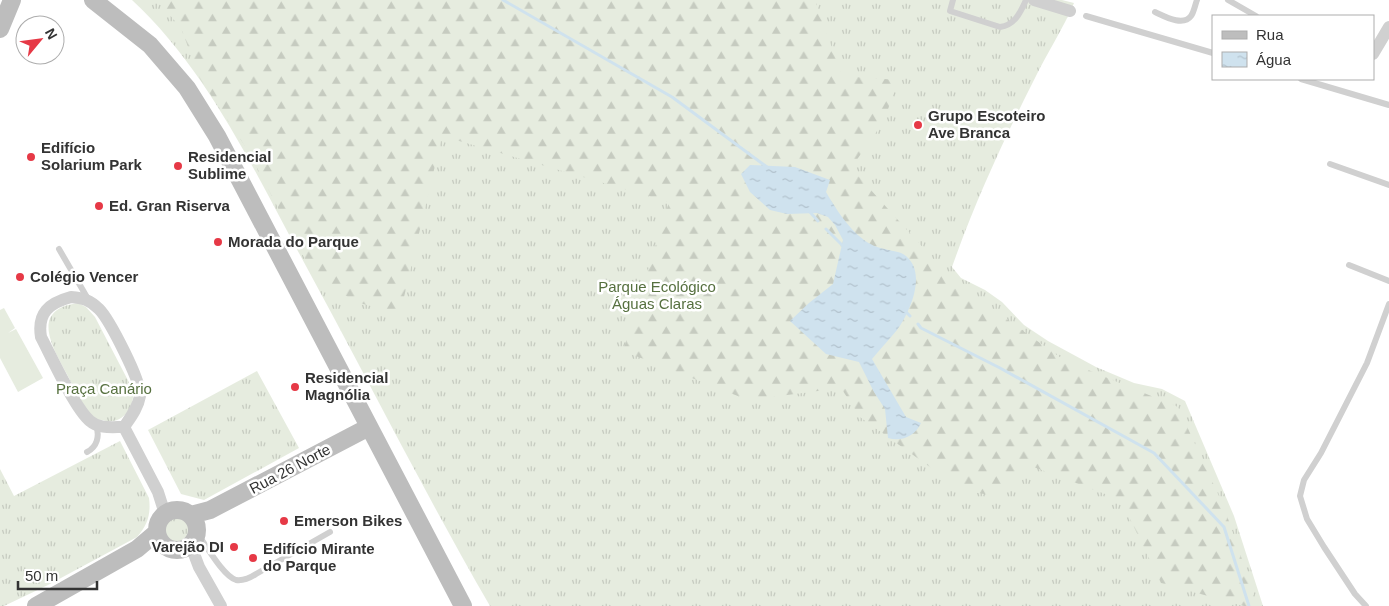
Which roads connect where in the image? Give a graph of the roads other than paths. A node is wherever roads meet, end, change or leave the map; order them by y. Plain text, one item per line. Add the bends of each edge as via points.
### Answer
1 (12, 0) edge
2 (93, 0) edge
3 (953, 0) edge
4 (1026, 0) edge
5 (1034, 0) edge
6 (1197, 0) edge
7 (1228, 0) edge
8 (1070, 11) dead end
9 (1155, 12) dead end
10 (1254, 15) edge
11 (1086, 16) dead end
12 (1389, 27) edge
13 (0, 29) edge
14 (1374, 52) edge
15 (1212, 53) edge
16 (1303, 80) edge
17 (1389, 105) edge
18 (1330, 164) dead end
19 (1389, 185) edge
20 (59, 249) dead end
21 (1349, 265) dead end
22 (1389, 281) edge
23 (90, 302) junction
24 (1389, 304) edge
25 (94, 423) junction
26 (124, 427) junction
27 (369, 427) junction
28 (87, 452) dead end
29 (186, 528) junction
30 (330, 532) dead end
31 (160, 538) junction
32 (36, 606) edge
33 (220, 606) edge
34 (463, 606) edge
35 (1366, 606) edge

1 - 13 street
2 - 27 street via 150,45 187,88 216,136
3 - 4 lane via 950,11 1000,27 1018,17
5 - 8 street
6 - 9 lane via 1186,20 1175,20
7 - 10 lane
11 - 15 lane
12 - 14 street
16 - 17 lane
18 - 19 lane
20 - 23 lane
21 - 22 lane
23 - 25 street via 86,298 71,297 57,301 44,312 39,326 40,337 78,406
23 - 26 street via 100,310 137,378 140,396
24 - 35 lane via 1367,363 1304,480 1300,496 1307,519
25 - 26 street via 102,427
25 - 28 lane via 99,434
26 - 29 street via 158,492
27 - 29 street, Rua 26 Norte via 210,510
27 - 34 street
29 - 30 lane via 225,571 239,580 256,574
29 - 31 street via 159,522
29 - 31 street via 176,550 168,548
29 - 33 street via 199,567
31 - 32 street

